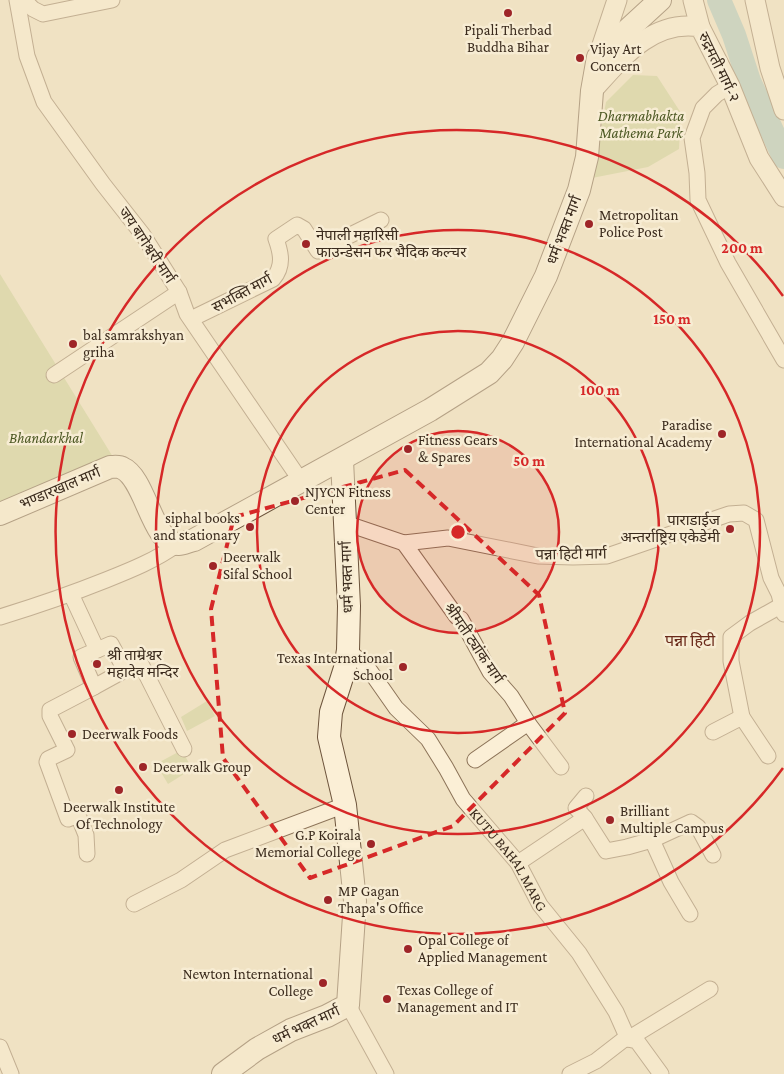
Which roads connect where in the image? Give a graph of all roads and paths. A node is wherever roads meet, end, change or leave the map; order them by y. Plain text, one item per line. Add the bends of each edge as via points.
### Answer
1 (17, 0) edge
2 (24, 0) edge
3 (112, 0) edge
4 (617, 0) edge
5 (660, 0) edge
6 (693, 0) edge
7 (754, 0) edge
8 (700, 27) junction
9 (598, 56) junction
10 (730, 86) junction
11 (592, 91) junction
12 (784, 110) edge
13 (784, 197) edge
14 (381, 220) dead end
15 (179, 292) junction
16 (190, 319) junction
17 (784, 360) edge
18 (54, 375) dead end
19 (342, 460) junction
20 (301, 482) junction
21 (0, 514) edge
22 (345, 523) junction
23 (174, 543) junction
24 (404, 543) junction
25 (71, 594) junction
26 (782, 602) edge
27 (0, 617) edge
28 (97, 650) junction
29 (348, 650) junction
30 (125, 670) junction
31 (94, 687) junction
32 (742, 717) junction
33 (528, 723) junction
34 (713, 732) dead end
35 (184, 749) dead end
36 (768, 756) dead end
37 (475, 760) dead end
38 (561, 767) dead end
39 (586, 796) dead end
40 (345, 805) junction
41 (584, 818) junction
42 (652, 840) junction
43 (86, 854) dead end
44 (713, 855) dead end
45 (518, 863) junction
46 (134, 904) dead end
47 (690, 914) dead end
48 (710, 989) dead end
49 (348, 1005) junction
50 (627, 1038) junction
51 (0, 1047) edge
52 (12, 1074) edge
53 (223, 1074) edge
54 (386, 1074) edge
55 (570, 1074) edge
56 (660, 1074) edge

1 - 15 street, जय बागेश्वरी मार्ग via 27,56 44,102 143,234
2 - 3 street via 43,14
4 - 9 street
5 - 9 main road
6 - 8 street
7 - 12 street
8 - 10 street, रुद्रमती मार्ग-२
8 - 11 street, रुद्रमती मार्ग-२ via 672,27 642,40
9 - 11 main road, धर्म भक्त मार्ग
10 - 13 street, रुद्रमती मार्ग-२ via 759,158
10 - 17 street via 716,94 703,108 692,138 698,200 728,263
11 - 19 main road, धर्म भक्त मार्ग via 587,157 573,210 546,276 502,359 471,386
14 - 16 street, सभक्ति मार्ग via 318,251 297,224 276,239 281,255 279,272 273,279
15 - 16 street, जय बागेश्वरी मार्ग
15 - 18 street
16 - 20 street, जय बागेश्वरी मार्ग
19 - 20 main road
19 - 22 main road, धर्म भक्त मार्ग
20 - 23 main road via 194,540
21 - 23 main road, भण्डारखाल मार्ग via 110,467 121,467 134,480 159,530
22 - 24 street, पन्ना हिटी मार्ग
22 - 29 main road, धर्म भक्त मार्ग
23 - 25 street via 163,555
24 - 26 street, पन्ना हिटी मार्ग via 448,538 538,556 606,556 729,514 744,513 756,520 771,578
24 - 33 street, श्रीमती ट्यांक मार्ग via 461,619 490,672
25 - 27 street
25 - 28 street
26 - 32 street via 731,637
28 - 30 street via 111,644
28 - 31 street via 81,658
29 - 40 main road, धर्म भक्त मार्ग via 331,712 329,737
29 - 45 street, KUTU BAHAL MARG via 368,668 396,708 428,740 463,799
30 - 31 street
30 - 35 street via 140,662
31 - 43 street via 49,713 67,750 47,762 68,819 78,816 86,835
32 - 34 street
32 - 36 street
33 - 37 street
33 - 38 street, श्रीमती ट्यांक मार्ग
39 - 41 street via 576,808
40 - 46 street via 225,850 194,872
40 - 49 main road, धर्म भक्त मार्ग via 355,901
41 - 42 street via 606,851
41 - 45 street
42 - 44 street via 691,822 698,827
42 - 47 street
45 - 50 street, KUTU BAHAL MARG via 540,905 579,953 616,1012
48 - 50 street
49 - 53 main road, धर्म भक्त मार्ग via 291,1030 257,1049
49 - 54 street
50 - 55 street via 596,1061
50 - 56 street, KUTU BAHAL MARG via 637,1041
51 - 52 street

